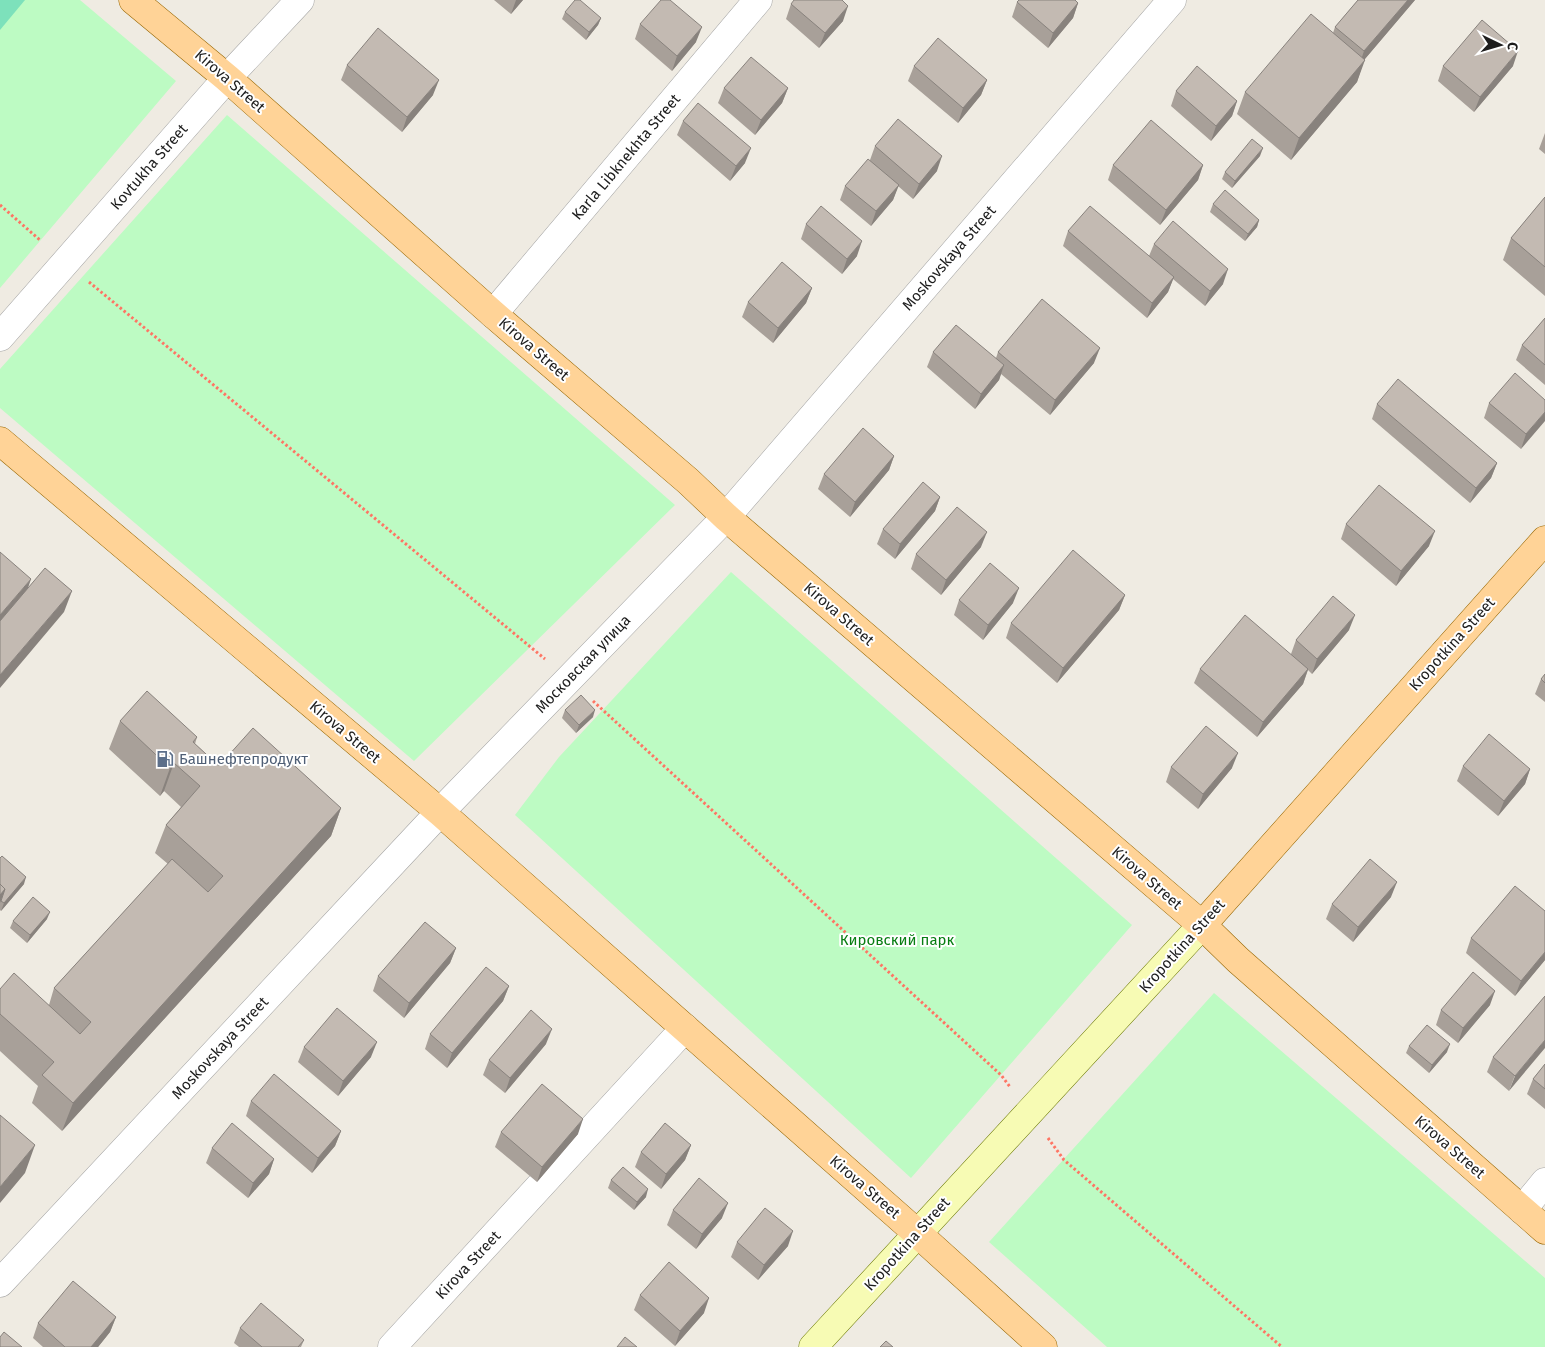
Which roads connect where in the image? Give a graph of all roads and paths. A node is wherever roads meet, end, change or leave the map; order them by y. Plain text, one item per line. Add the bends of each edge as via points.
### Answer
1 (132, 0) edge
2 (300, 0) edge
3 (758, 0) edge
4 (1172, 0) edge
5 (227, 78) junction
6 (0, 205) edge
7 (65, 262) junction
8 (493, 314) junction
9 (0, 336) edge
10 (0, 441) edge
11 (726, 517) junction
12 (1545, 540) edge
13 (568, 679) junction
14 (440, 812) junction
15 (1202, 925) junction
16 (685, 1028) junction
17 (1001, 1075) dead end
18 (1064, 1160) dead end
19 (1545, 1182) edge
20 (1522, 1210) junction
21 (1545, 1230) edge
22 (917, 1233) junction
23 (0, 1283) edge
24 (392, 1347) edge
25 (812, 1347) edge
26 (1043, 1347) edge
27 (1282, 1347) edge

1 - 5 main road, Kirova Street
2 - 5 street, Kovtukha Street
3 - 8 street, Karla Libknekhta Street
4 - 11 street, Moskovskaya Street
5 - 7 street, Kovtukha Street
5 - 8 main road, Kirova Street
6 - 7 path
7 - 9 street, Kovtukha Street
7 - 13 path
8 - 11 main road, Kirova Street
10 - 14 main road, Kirova Street
11 - 13 street, Московская улица
11 - 15 main road, Kirova Street
12 - 15 main road, Kropotkina Street
13 - 14 street, Московская улица
13 - 17 path
14 - 16 main road, Kirova Street
14 - 23 street, Moskovskaya Street
15 - 20 main road, Kirova Street
15 - 22 main road, Kropotkina Street
16 - 22 main road, Kirova Street
16 - 24 street, Kirova Street
18 - 27 path
19 - 20 street
20 - 21 main road, Kirova Street
22 - 25 main road, Kropotkina Street
22 - 26 main road, Kirova Street

